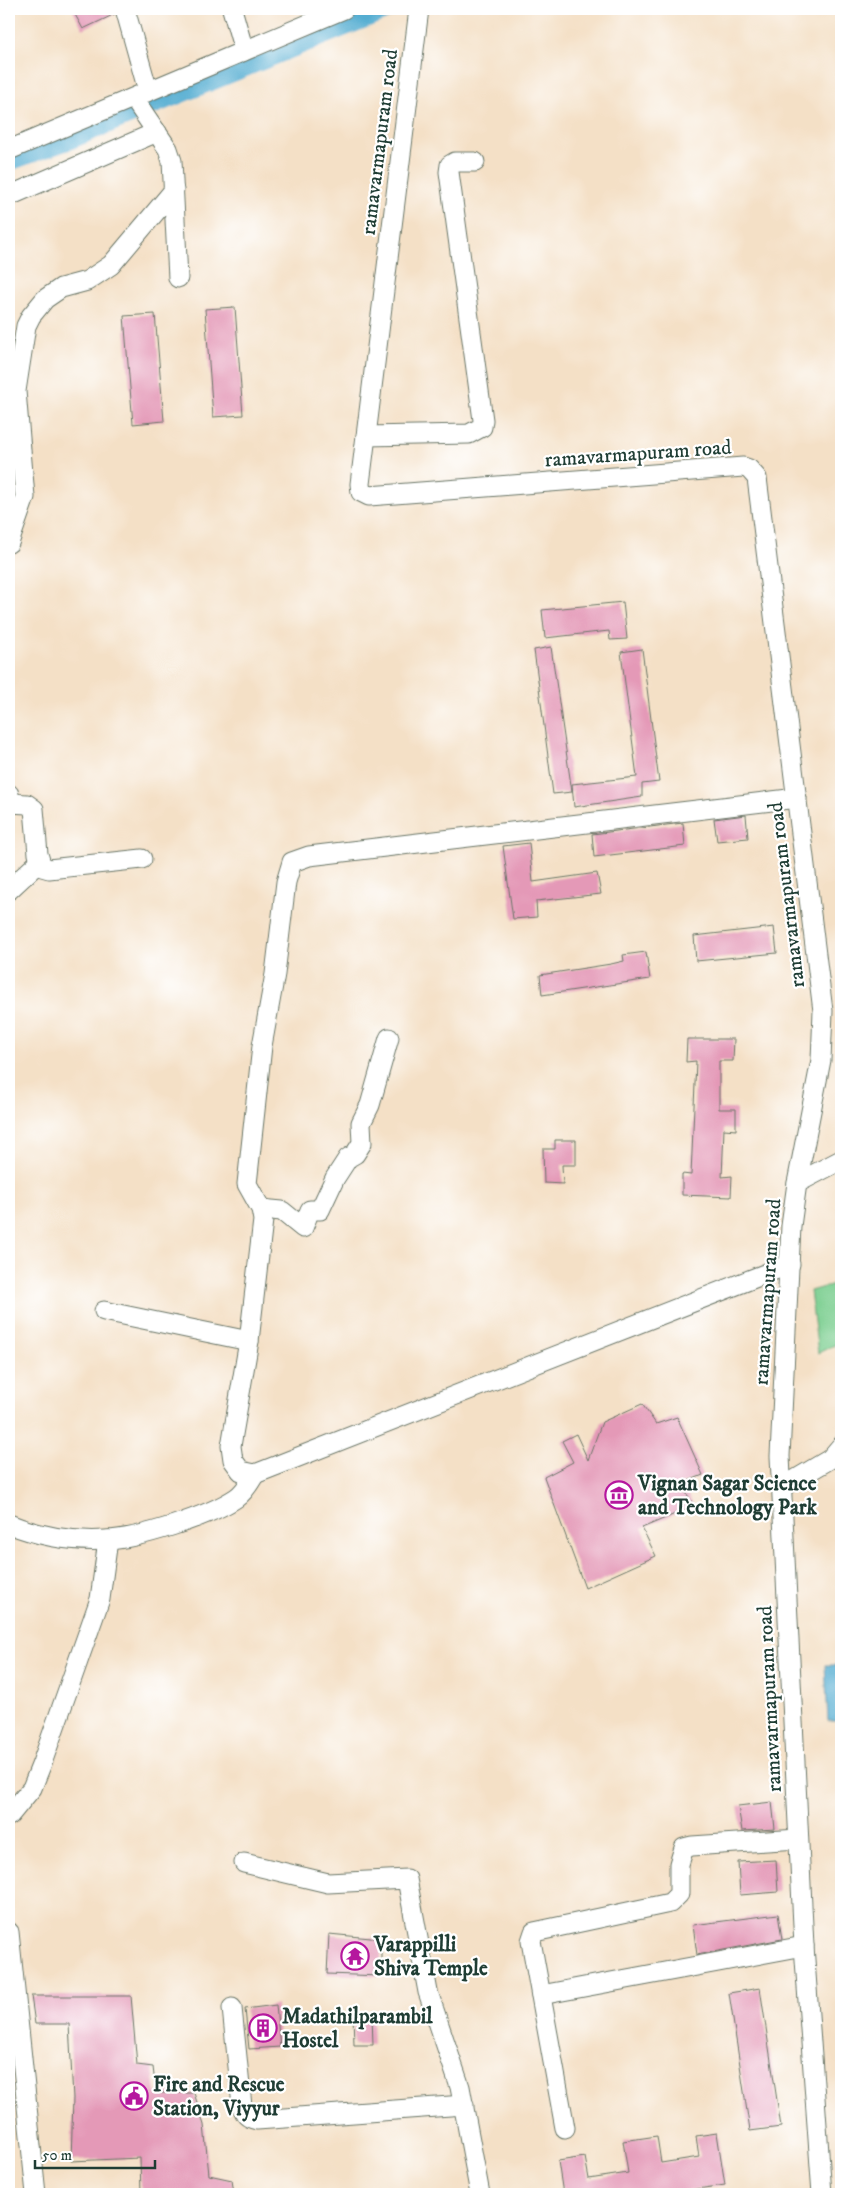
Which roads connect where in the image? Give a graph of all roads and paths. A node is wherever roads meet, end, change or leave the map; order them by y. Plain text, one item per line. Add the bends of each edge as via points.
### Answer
1 (125, 9) edge
2 (232, 9) edge
3 (419, 9) edge
4 (337, 10) edge
5 (244, 51) junction
6 (141, 95) junction
7 (157, 132) junction
8 (9, 150) edge
9 (476, 162) dead end
10 (174, 190) junction
11 (9, 196) edge
12 (178, 278) dead end
13 (366, 436) junction
14 (9, 543) edge
15 (797, 798) junction
16 (9, 800) edge
17 (142, 859) dead end
18 (39, 862) junction
19 (9, 890) edge
20 (389, 1038) dead end
21 (841, 1160) edge
22 (797, 1183) junction
23 (261, 1209) junction
24 (790, 1264) junction
25 (104, 1311) dead end
26 (249, 1341) junction
27 (841, 1446) edge
28 (255, 1474) junction
29 (781, 1488) junction
30 (9, 1524) edge
31 (108, 1540) junction
32 (9, 1816) edge
33 (798, 1839) junction
34 (244, 1863) dead end
35 (9, 1932) edge
36 (804, 1946) junction
37 (541, 1995) junction
38 (232, 2008) dead end
39 (464, 2105) junction
40 (565, 2128) dead end
41 (36, 2194) edge
42 (480, 2194) edge
43 (822, 2194) edge

1 - 6 street
2 - 5 street
3 - 13 street, ramavarmapuram road
4 - 5 street
5 - 6 street
6 - 7 street
6 - 8 street
7 - 10 street via 172,162
7 - 11 street
9 - 13 street via 455,162 450,165 449,172 482,428 469,434
10 - 12 street
10 - 14 street via 111,265 86,281 61,288 45,299 26,326 16,391 25,497
13 - 15 street, ramavarmapuram road via 360,484 361,492 370,496 749,469 757,478
15 - 22 street, ramavarmapuram road via 823,1034
15 - 23 street via 309,856 292,862 286,882 262,1046 247,1184
16 - 18 street via 28,804 34,809
17 - 18 street via 49,869
18 - 19 street
20 - 23 street via 370,1105 361,1122 362,1143 340,1171 320,1210 310,1210 303,1228 282,1211
21 - 22 street
22 - 24 street, ramavarmapuram road
23 - 26 street via 263,1220
24 - 28 street
24 - 29 street, ramavarmapuram road
25 - 26 street
26 - 28 street via 231,1446 233,1460 240,1471
27 - 29 street via 830,1459
28 - 31 street via 237,1498 202,1514 142,1534
29 - 33 street, ramavarmapuram road
30 - 31 street via 32,1533
31 - 32 street via 100,1598 42,1763 32,1788
33 - 36 street, ramavarmapuram road
33 - 37 street via 684,1848 679,1864 679,1894 670,1903 534,1932 531,1941
34 - 39 street via 328,1883 407,1879 428,1992
35 - 41 street
36 - 37 street
36 - 43 street, ramavarmapuram road
37 - 40 street
38 - 39 street via 242,2106 249,2118
39 - 42 street

